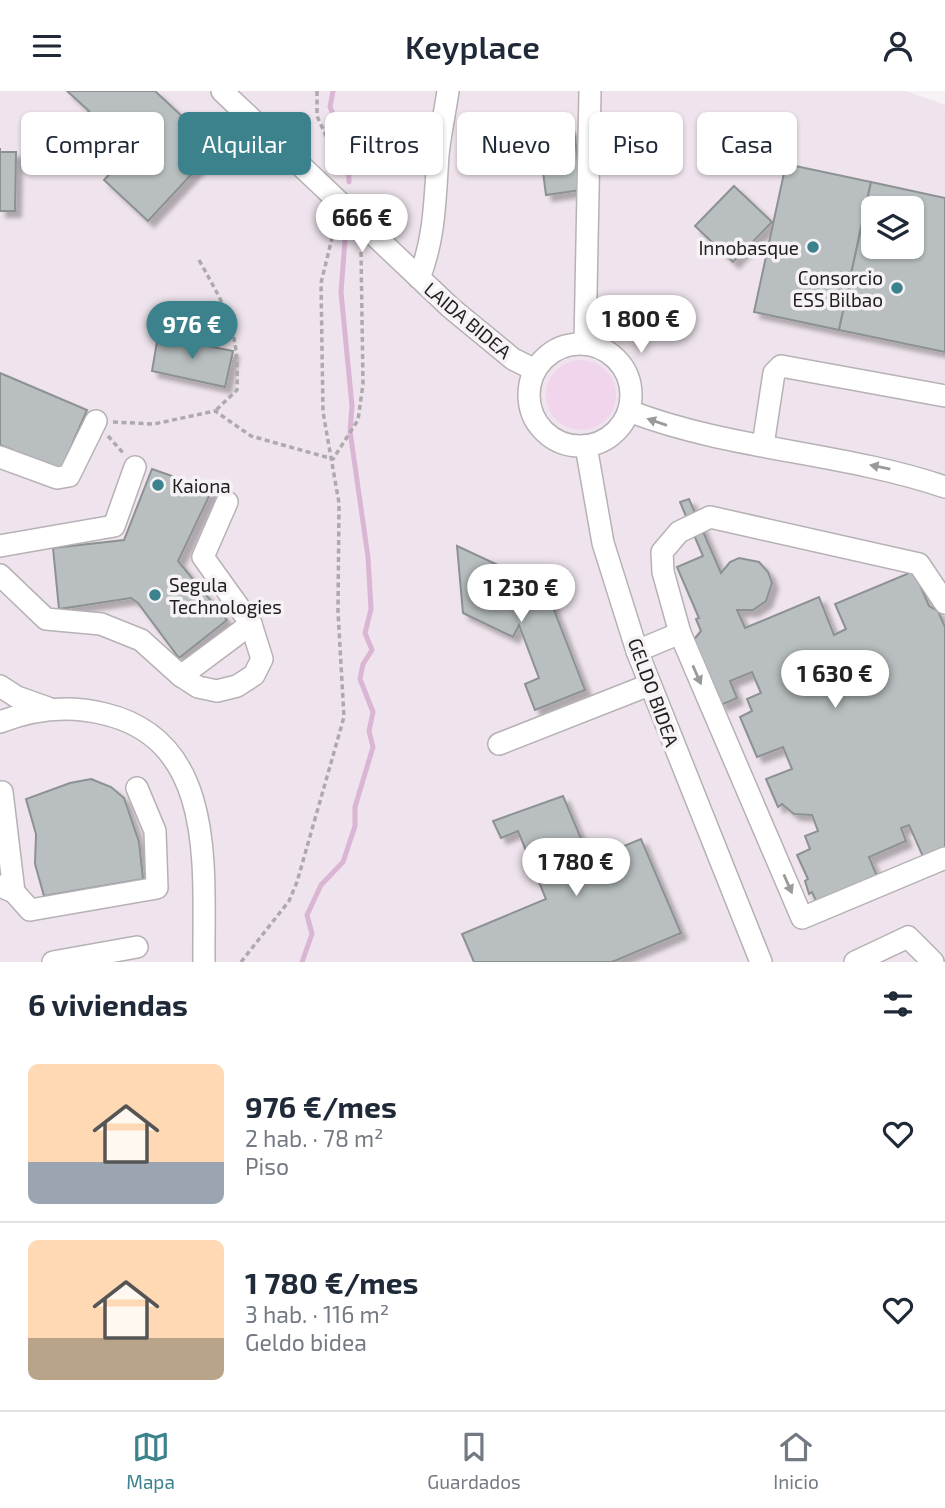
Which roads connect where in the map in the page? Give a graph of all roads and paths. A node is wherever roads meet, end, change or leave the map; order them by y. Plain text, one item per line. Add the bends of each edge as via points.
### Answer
1 (222, 91) edge
2 (317, 91) edge
3 (448, 91) edge
4 (590, 91) edge
5 (325, 134) edge
6 (335, 225) dead end
7 (361, 251) dead end
8 (199, 260) dead end
9 (419, 278) junction
10 (585, 344) junction
11 (535, 370) junction
12 (945, 396) edge
13 (215, 411) junction
14 (629, 411) junction
15 (96, 421) junction
16 (763, 445) junction
17 (586, 446) junction
18 (0, 457) edge
19 (333, 459) junction
20 (135, 467) joint
21 (945, 487) edge
22 (227, 502) dead end
23 (0, 546) edge
24 (0, 575) edge
25 (945, 603) edge
26 (251, 624) junction
27 (680, 633) junction
28 (637, 651) junction
29 (181, 676) junction
30 (649, 685) junction
31 (0, 686) edge
32 (61, 709) junction
33 (0, 722) edge
34 (499, 744) dead end
35 (137, 788) dead end
36 (2, 792) edge
37 (945, 858) edge
38 (7, 889) edge
39 (747, 930) junction
40 (136, 947) dead end
41 (53, 962) edge
42 (204, 962) edge
43 (242, 962) edge
44 (747, 962) edge
45 (761, 962) edge
46 (855, 962) edge
47 (933, 962) edge

1 - 9 street, LAIDA BIDEA
2 - 5 path via 317,117
3 - 9 street via 432,229
4 - 10 street
6 - 19 path via 321,283 323,412
7 - 19 path via 363,384 358,420
8 - 13 path via 228,310 239,351 237,390
9 - 11 street, LAIDA BIDEA via 484,336
10 - 11 street via 556,350
10 - 14 street via 600,348 623,367 631,388
11 - 17 street via 529,401 533,417 542,430 562,443
12 - 16 street via 781,366 774,373
13 - 15 path via 154,424
13 - 19 path via 251,436
16 -> 14 street via 680,429
14 - 17 street via 612,435
15 - 18 street via 69,476 57,478
15 - 20 path
21 -> 16 street via 897,471
17 - 28 street, GELDO BIDEA via 603,543
19 - 43 path via 341,534 338,612 344,717 297,882 289,901
20 - 23 street via 114,526
22 - 26 street via 203,557
24 - 29 street via 46,619 101,624 141,640
25 - 27 street via 919,564 710,517 679,532 662,552
26 - 29 street
26 - 29 street via 262,659 254,675 237,686 216,691
27 - 28 street
27 -> 37 street via 803,918
28 - 30 street, GELDO BIDEA
30 - 34 street
30 - 39 street, GELDO BIDEA
31 - 32 street via 31,703
32 - 33 street
32 - 42 street via 82,708 126,719 152,734 173,757 189,786 202,843
35 - 38 street via 155,831 157,888 30,910
36 - 38 street
39 - 44 street
39 - 45 street, GELDO BIDEA
40 - 41 street
46 - 47 street via 908,937

